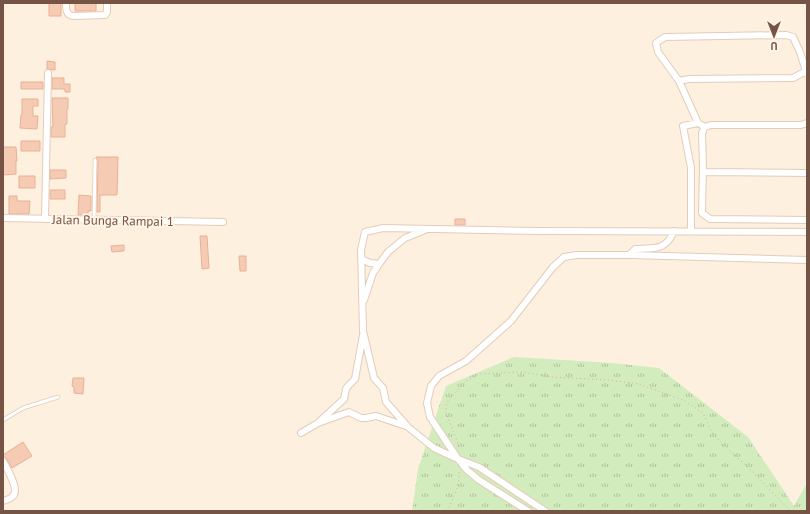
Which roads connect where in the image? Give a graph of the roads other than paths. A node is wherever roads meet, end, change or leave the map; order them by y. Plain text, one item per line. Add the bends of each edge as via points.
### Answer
1 (66, 3) edge
2 (107, 3) edge
3 (48, 72) dead end
4 (807, 73) edge
5 (679, 81) junction
6 (698, 123) junction
7 (807, 123) edge
8 (704, 127) junction
9 (95, 160) dead end
10 (703, 172) junction
11 (807, 173) edge
12 (3, 218) edge
13 (45, 219) junction
14 (94, 220) junction
15 (807, 220) edge
16 (223, 222) dead end
17 (428, 229) junction
18 (674, 231) junction
19 (690, 231) junction
20 (807, 232) edge
21 (629, 255) junction
22 (361, 259) junction
23 (807, 260) edge
24 (379, 264) junction
25 (362, 306) junction
26 (363, 331) junction
27 (58, 397) dead end
28 (3, 420) edge
29 (318, 423) junction
30 (408, 427) junction
31 (301, 433) dead end
32 (458, 459) junction
33 (3, 461) edge
34 (3, 501) edge
35 (528, 511) edge
36 (545, 511) edge

1 - 2 street via 67,13 71,16 105,15
3 - 13 street
4 - 5 street via 793,78
4 - 5 street via 793,38 786,35 665,37 656,43 658,52
5 - 6 street
6 - 8 street
6 - 19 street via 683,126 690,168
7 - 8 street
8 - 10 street
9 - 14 lane
10 - 11 street
10 - 15 street via 702,213 710,219
12 - 13 street, Jalan Bunga Rampai 1
13 - 14 street, Jalan Bunga Rampai 1
14 - 16 street, Jalan Bunga Rampai 1
17 - 18 street
17 - 22 street via 383,228 365,232
17 - 24 street via 405,238 388,252
18 - 19 street
18 - 21 street via 671,239 659,248 635,249
19 - 20 street
21 - 23 street
21 - 32 street via 564,257 511,320 466,361 439,376 431,386 427,403 430,417
22 - 24 street
22 - 25 street
24 - 25 street
25 - 26 street
26 - 29 street via 355,379 348,386 344,399
26 - 30 street via 374,378 383,388 386,402
27 - 28 lane via 23,408
29 - 30 street via 349,412 361,418 376,416
29 - 31 street
30 - 32 street via 434,448
32 - 35 street via 467,470
32 - 36 street via 479,467
33 - 34 street via 15,490 13,497

